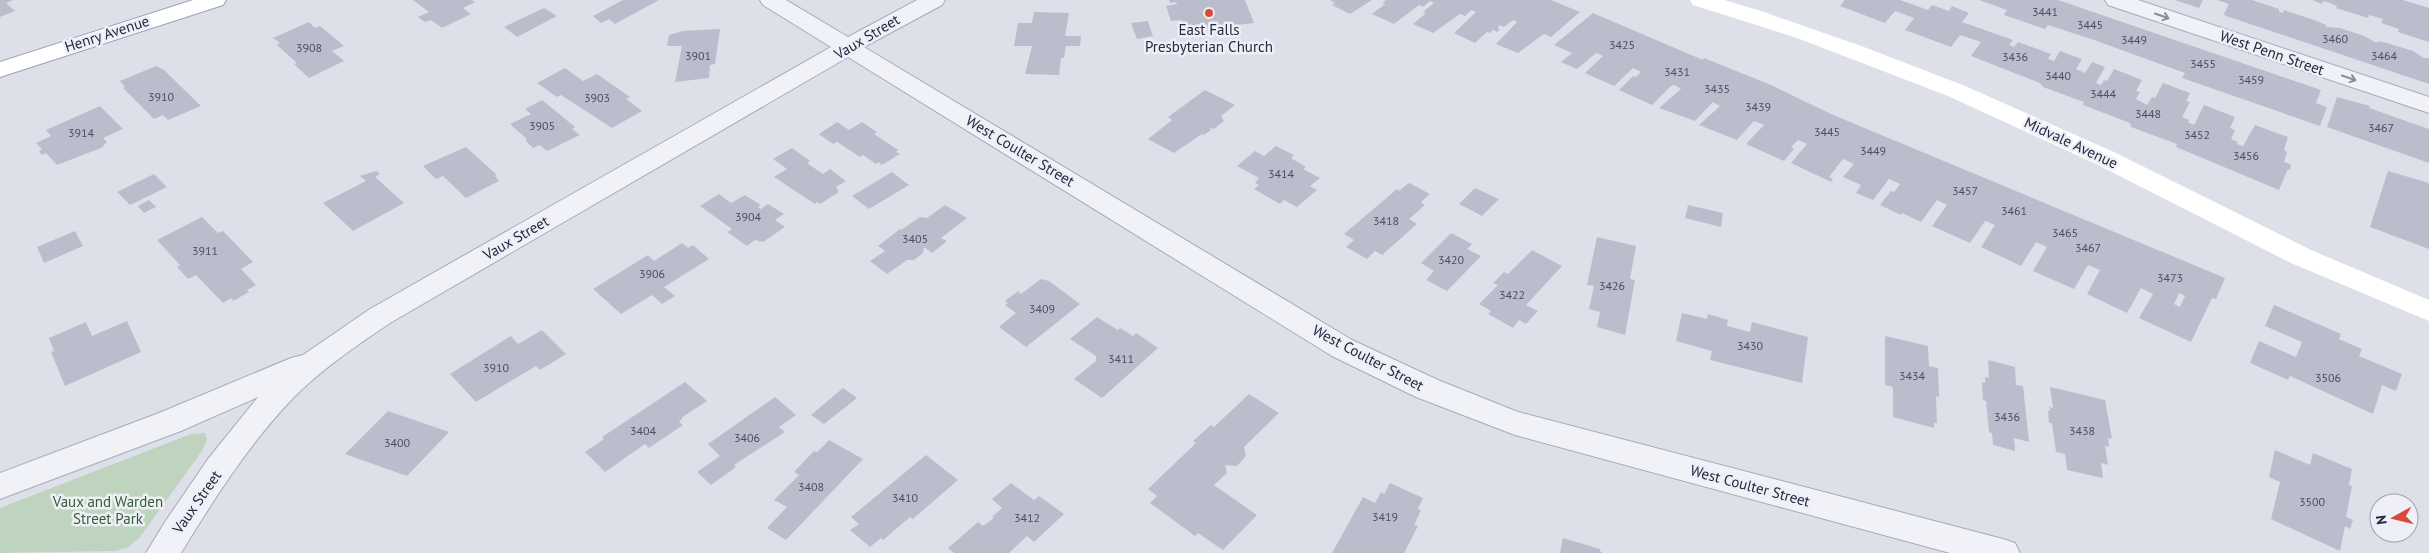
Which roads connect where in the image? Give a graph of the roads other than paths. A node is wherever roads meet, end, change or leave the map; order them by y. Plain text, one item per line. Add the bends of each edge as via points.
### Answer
1 (215, 0) edge
2 (771, 0) edge
3 (934, 0) edge
4 (1702, 0) edge
5 (2116, 0) edge
6 (849, 47) junction
7 (0, 70) edge
8 (2429, 105) edge
9 (2429, 311) edge
10 (321, 358) junction
11 (0, 486) edge
12 (163, 553) edge
13 (2003, 553) edge

1 - 7 street, Henry Avenue
2 - 6 street, West Coulter Street
3 - 6 street, Vaux Street
4 - 9 street, Midvale Avenue via 1835,43 1982,102 2106,158 2283,248
5 -> 8 street, West Penn Street
6 - 10 street, Vaux Street via 380,316
6 - 13 street, West Coulter Street via 1342,348 1421,387 1515,423
10 - 11 street via 170,422
10 - 12 street, Vaux Street via 284,390 252,426

